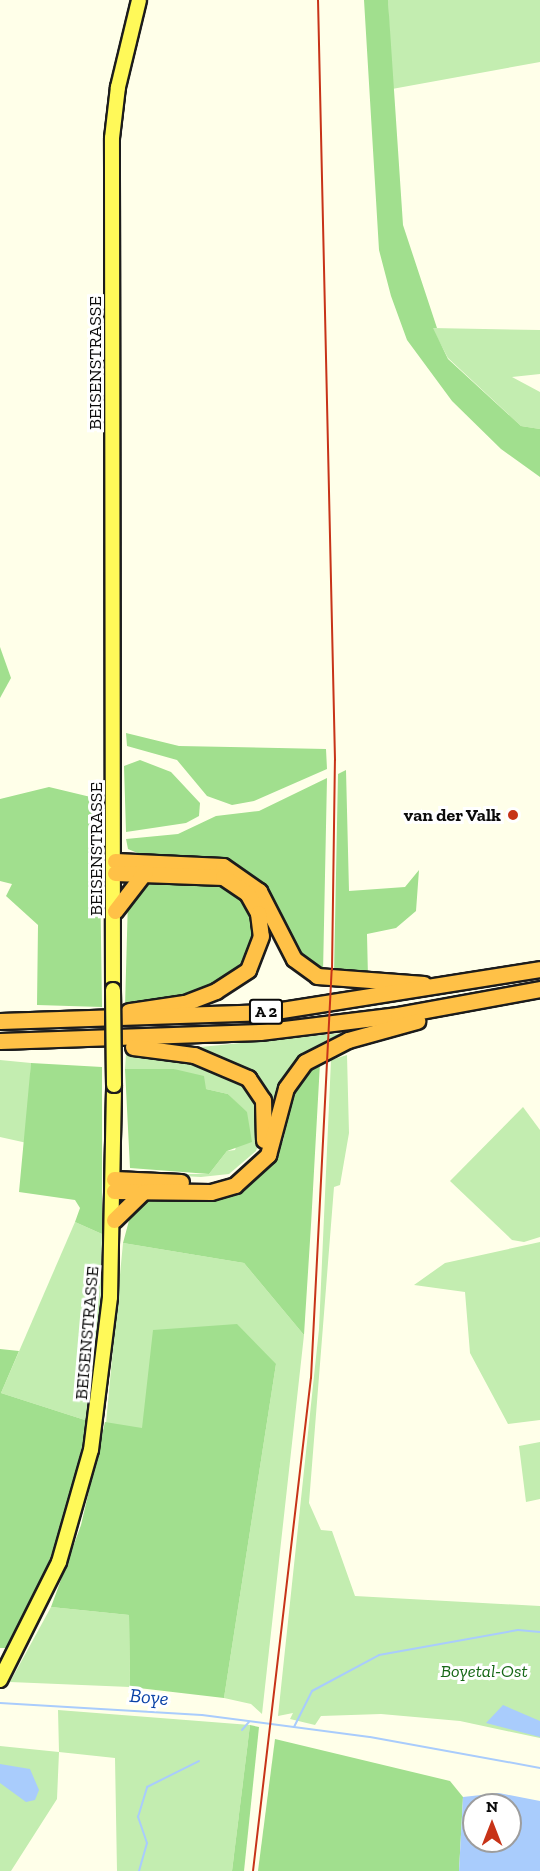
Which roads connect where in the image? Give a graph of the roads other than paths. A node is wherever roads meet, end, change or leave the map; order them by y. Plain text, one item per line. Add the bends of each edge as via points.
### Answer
1 (139, 0) edge
2 (115, 860) junction
3 (146, 872) junction
4 (114, 910) junction
5 (540, 969) edge
6 (461, 985) junction
7 (540, 989) edge
8 (467, 1005) junction
9 (0, 1021) edge
10 (69, 1022) junction
11 (0, 1041) edge
12 (103, 1042) junction
13 (114, 1185) junction
14 (143, 1192) junction
15 (114, 1220) junction
16 (0, 1680) edge

1 - 2 main road, BEISENSTRASSE via 125,45 112,138
2 - 3 highway
2 - 4 main road, BEISENSTRASSE
2 - 6 highway via 208,863 237,873 259,891 294,959 317,976
3 - 4 highway
3 - 10 highway via 223,877 247,894 258,913 261,936 254,961 239,978 184,1003
4 - 13 main road, BEISENSTRASSE, bridge
5 - 6 highway, A 2
6 - 10 highway, A 2 via 269,1012
7 - 8 highway, A 2
8 - 12 highway, A 2 via 260,1032
8 - 14 highway via 450,1016 348,1040 305,1062 286,1088 267,1155 235,1185 211,1192
9 - 10 highway, A 2
11 - 12 highway, A 2
12 - 13 highway via 194,1055 233,1067 256,1087 267,1115 261,1149 234,1175 207,1184
13 - 14 highway
13 - 15 main road, BEISENSTRASSE
14 - 15 highway
15 - 16 main road, BEISENSTRASSE via 100,1393 79,1499 46,1594

